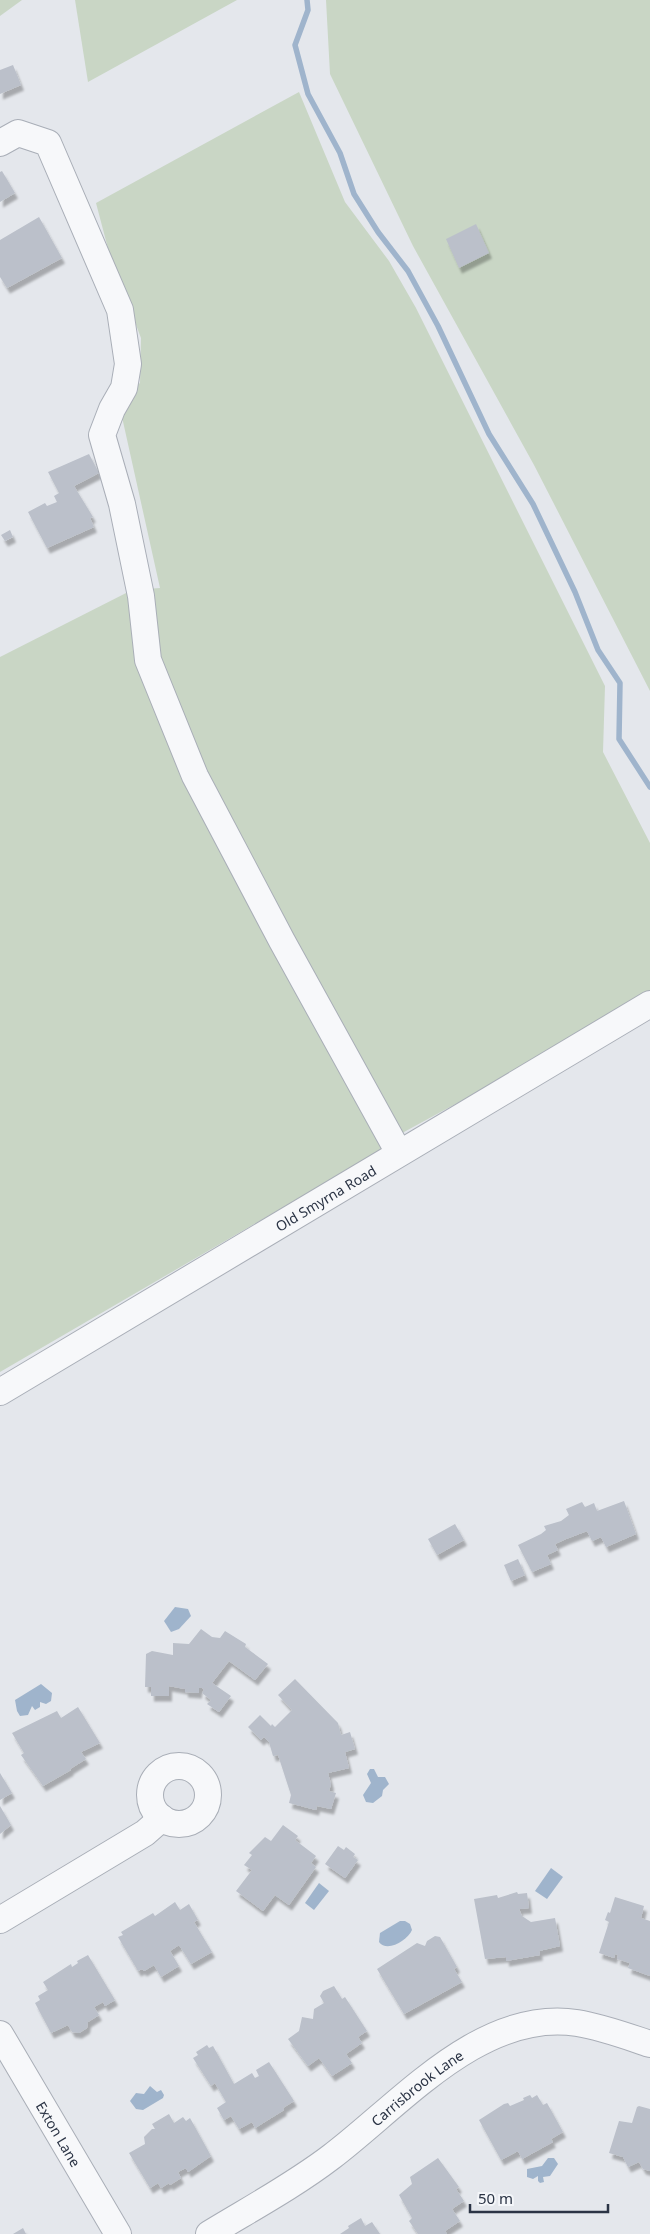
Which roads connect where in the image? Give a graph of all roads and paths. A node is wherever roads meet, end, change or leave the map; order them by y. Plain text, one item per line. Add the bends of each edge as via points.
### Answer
1 (0, 143) edge
2 (650, 1004) edge
3 (399, 1153) junction
4 (0, 1392) edge
5 (162, 1818) dead end
6 (0, 1920) edge
7 (0, 2034) edge
8 (650, 2044) edge
9 (118, 2234) edge
10 (209, 2234) edge

1 - 3 street via 18,133 48,144 120,310 128,364 124,388 102,435 126,522 141,596 148,660 195,776
2 - 3 street, Old Smyrna Road
3 - 4 street, Old Smyrna Road
5 - 6 street via 145,1833
7 - 9 street, Exton Lane
8 - 10 street, Carrisbrook Lane via 576,2023 539,2023 504,2032 438,2069 310,2172

